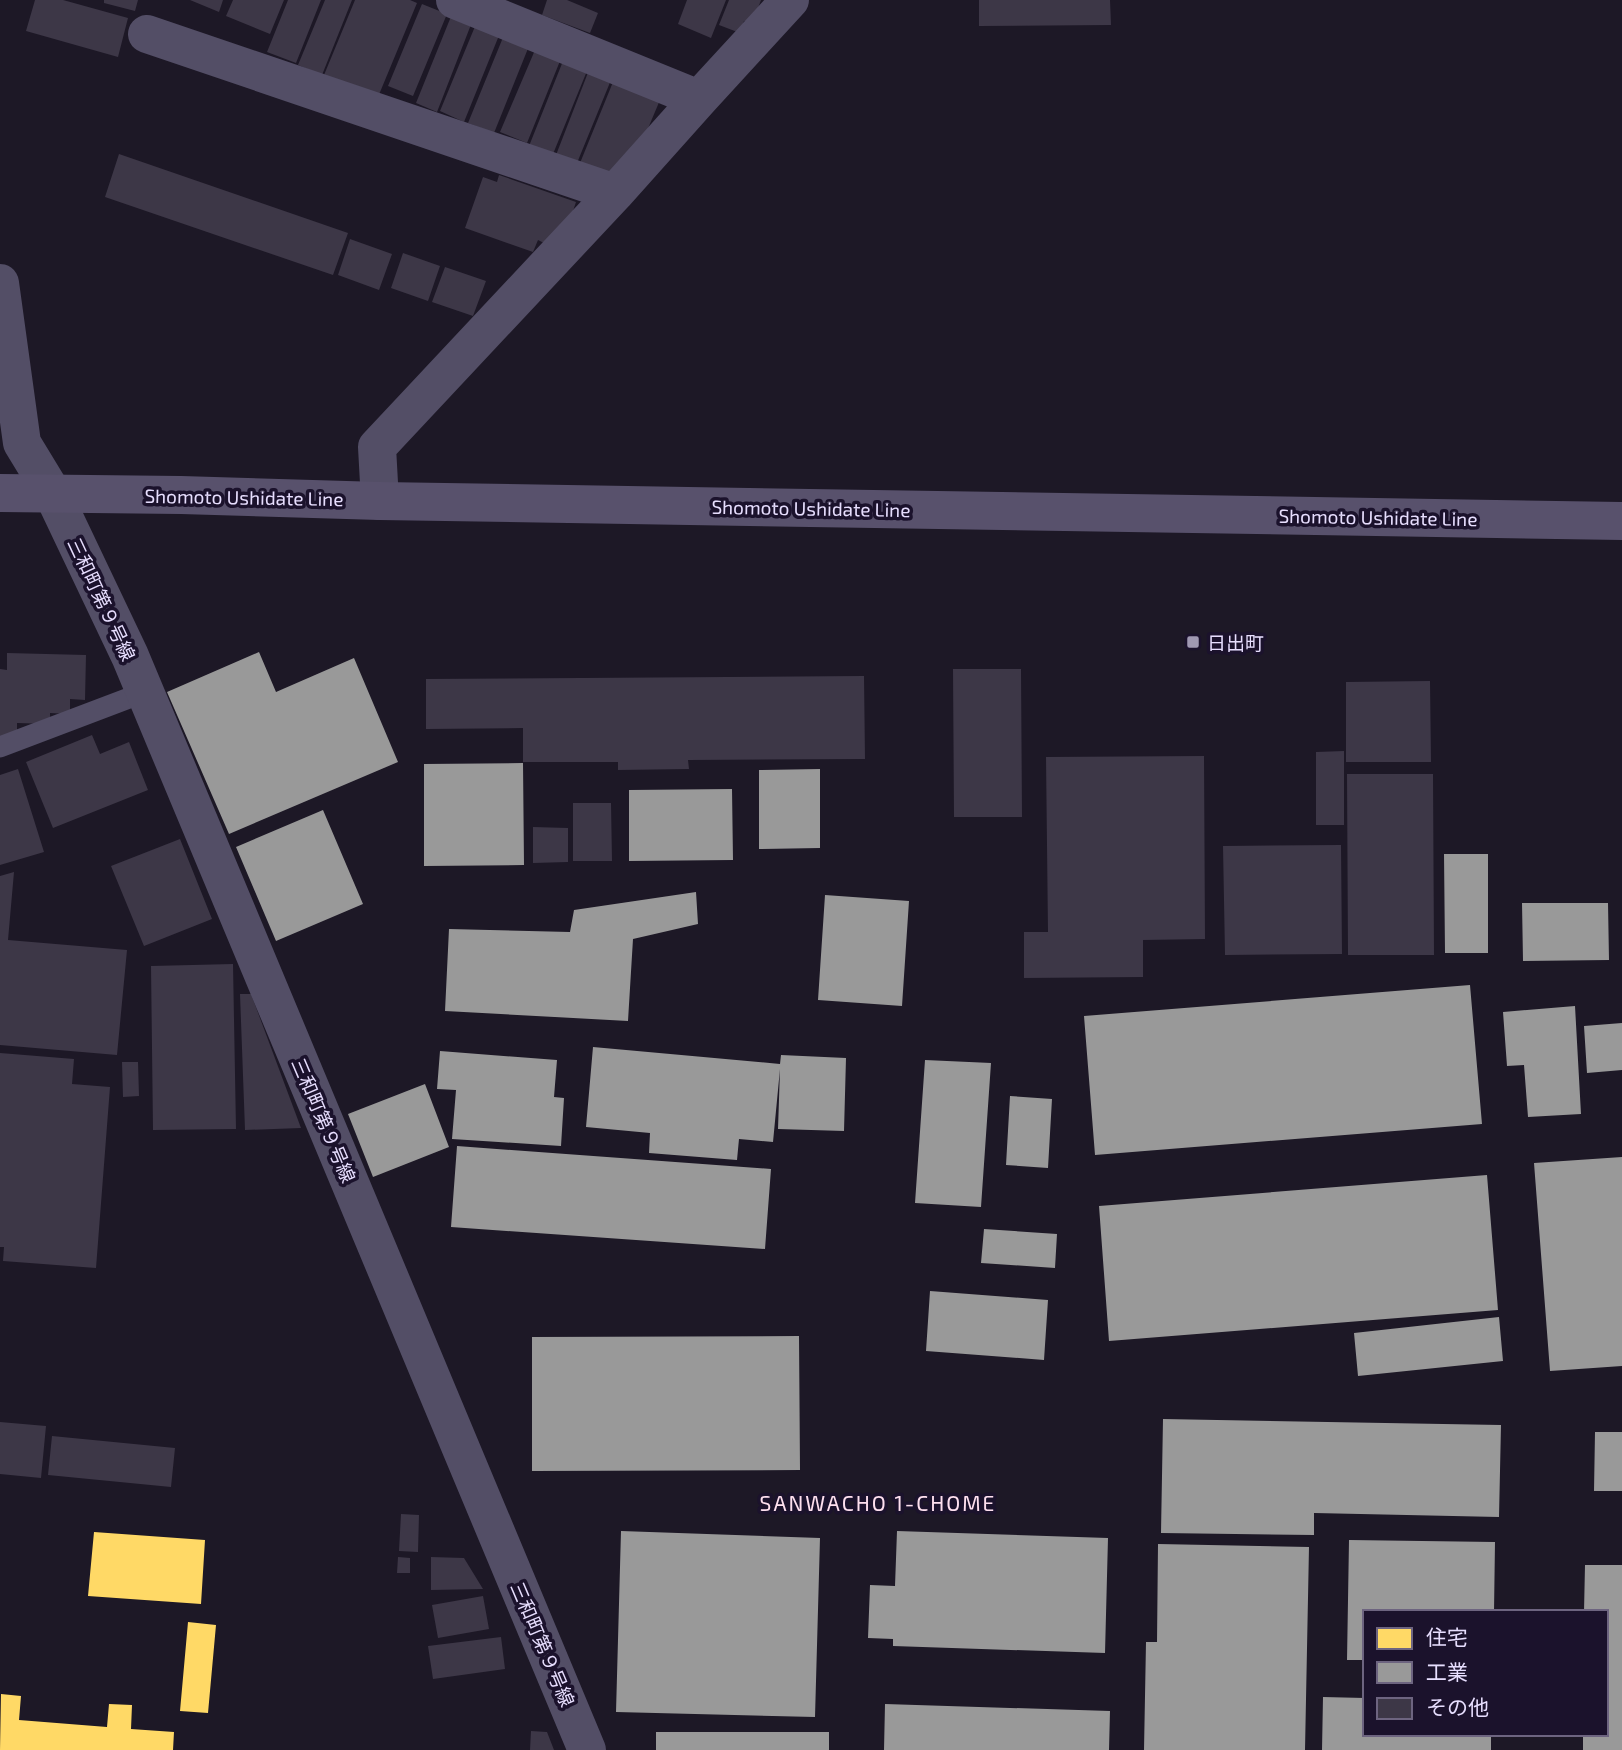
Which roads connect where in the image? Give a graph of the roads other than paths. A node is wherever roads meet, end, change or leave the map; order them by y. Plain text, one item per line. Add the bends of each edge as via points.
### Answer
1 (455, 0) edge
2 (790, 0) edge
3 (529, 14) edge
4 (147, 34) dead end
5 (699, 99) junction
6 (615, 193) junction
7 (0, 283) edge
8 (0, 493) edge
9 (53, 494) junction
10 (380, 501) junction
11 (1622, 521) edge
12 (145, 692) junction
13 (0, 747) edge
14 (587, 1750) edge

1 - 3 street
2 - 5 street
3 - 5 street
4 - 6 street
5 - 6 street
6 - 10 street via 377,447
7 - 9 street, 三和町第９号線 via 22,443
8 - 9 main road, Shomoto Ushidate Line
9 - 10 main road, Shomoto Ushidate Line
9 - 12 street, 三和町第９号線
10 - 11 main road, Shomoto Ushidate Line
12 - 13 lane
12 - 14 street, 三和町第９号線

